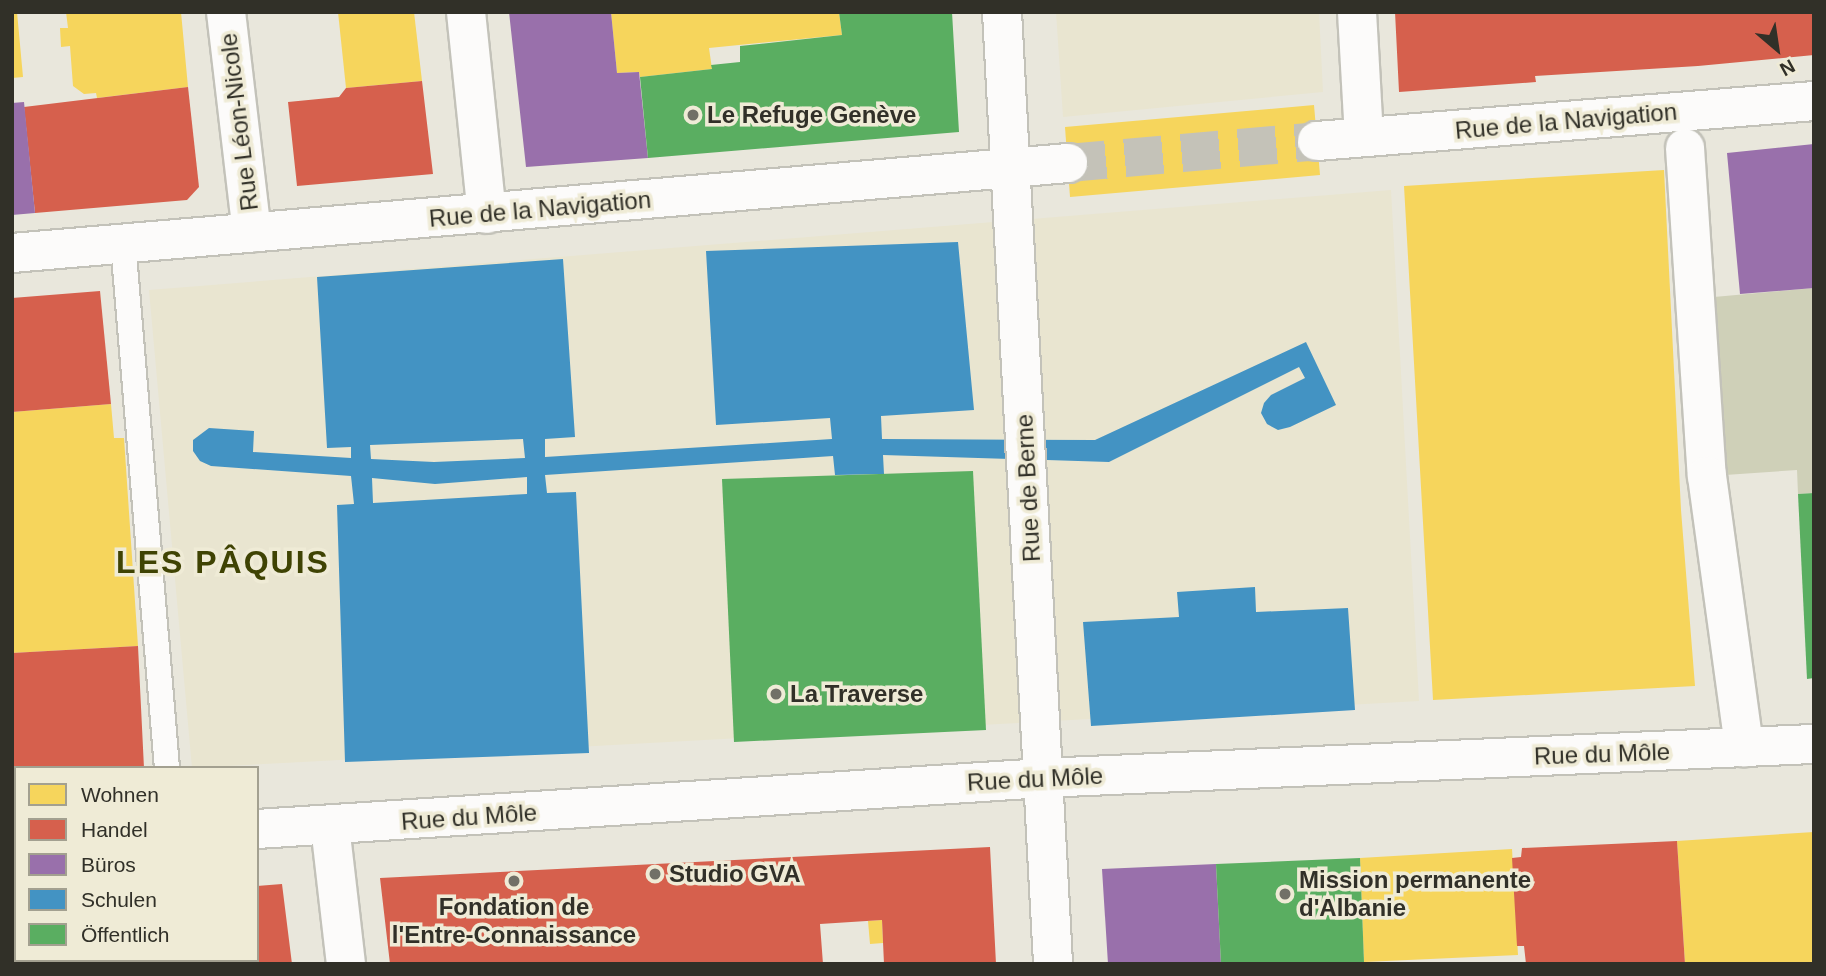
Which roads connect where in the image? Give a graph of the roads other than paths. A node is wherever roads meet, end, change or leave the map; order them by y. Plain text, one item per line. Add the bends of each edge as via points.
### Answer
1 (226, 12) edge
2 (466, 12) edge
3 (1002, 12) edge
4 (1357, 12) edge
5 (1814, 101) edge
6 (1364, 137) junction
7 (1317, 141) tunnel mouth
8 (1685, 148) dead end
9 (1068, 163) tunnel mouth
10 (1012, 168) junction
11 (487, 214) junction
12 (252, 232) junction
13 (123, 243) junction
14 (12, 253) edge
15 (1814, 744) edge
16 (1744, 747) junction
17 (167, 766) edge
18 (1043, 778) junction
19 (330, 826) junction
20 (259, 828) edge
21 (346, 964) edge
22 (1053, 964) edge

1 - 12 street, Rue Léon-Nicole
2 - 11 street
3 - 10 street, Rue de Berne
4 - 6 street
5 - 6 street, Rue de la Navigation
6 - 7 street, Rue de la Navigation
8 - 16 street via 1707,476
9 - 10 street, Rue de la Navigation
10 - 11 street, Rue de la Navigation
10 - 18 street, Rue de Berne
11 - 12 street, Rue de la Navigation
12 - 13 street, Rue de la Navigation
13 - 14 street, Rue de la Navigation
13 - 17 lane
15 - 16 street, Rue du Môle
16 - 18 street, Rue du Môle
18 - 19 street, Rue du Môle
18 - 22 street, Rue de Berne
19 - 20 street, Rue du Môle
19 - 21 street

